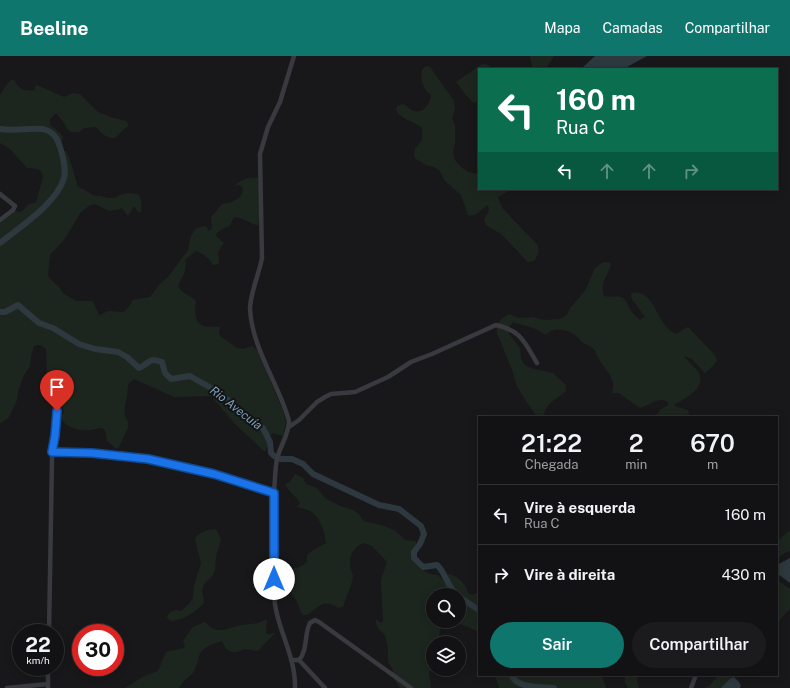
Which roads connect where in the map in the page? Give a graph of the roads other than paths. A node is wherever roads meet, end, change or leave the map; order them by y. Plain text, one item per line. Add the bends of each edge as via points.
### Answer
1 (294, 56) edge
2 (0, 194) edge
3 (0, 220) edge
4 (537, 363) dead end
5 (58, 386) dead end
6 (289, 427) junction
7 (52, 452) junction
8 (274, 493) junction
9 (49, 624) edge
10 (291, 660) junction
11 (299, 660) junction
12 (696, 676) edge
13 (48, 686) edge
14 (7, 688) edge
15 (295, 688) edge
16 (325, 688) edge
17 (411, 688) edge
18 (691, 688) edge

1 - 6 street via 282,98 268,127 260,154 262,258 250,308 252,323 288,416
2 - 3 street via 16,206
4 - 6 street via 516,332 496,325 411,362 388,377 351,393 331,394 317,402
5 - 7 street
6 - 8 street via 276,463
7 - 8 street via 148,459 214,474
7 - 9 street
8 - 10 street via 274,604
10 - 11 street
10 - 15 street
11 - 16 street
11 - 17 street via 305,646 306,629 315,620
12 - 18 street
13 - 14 street

